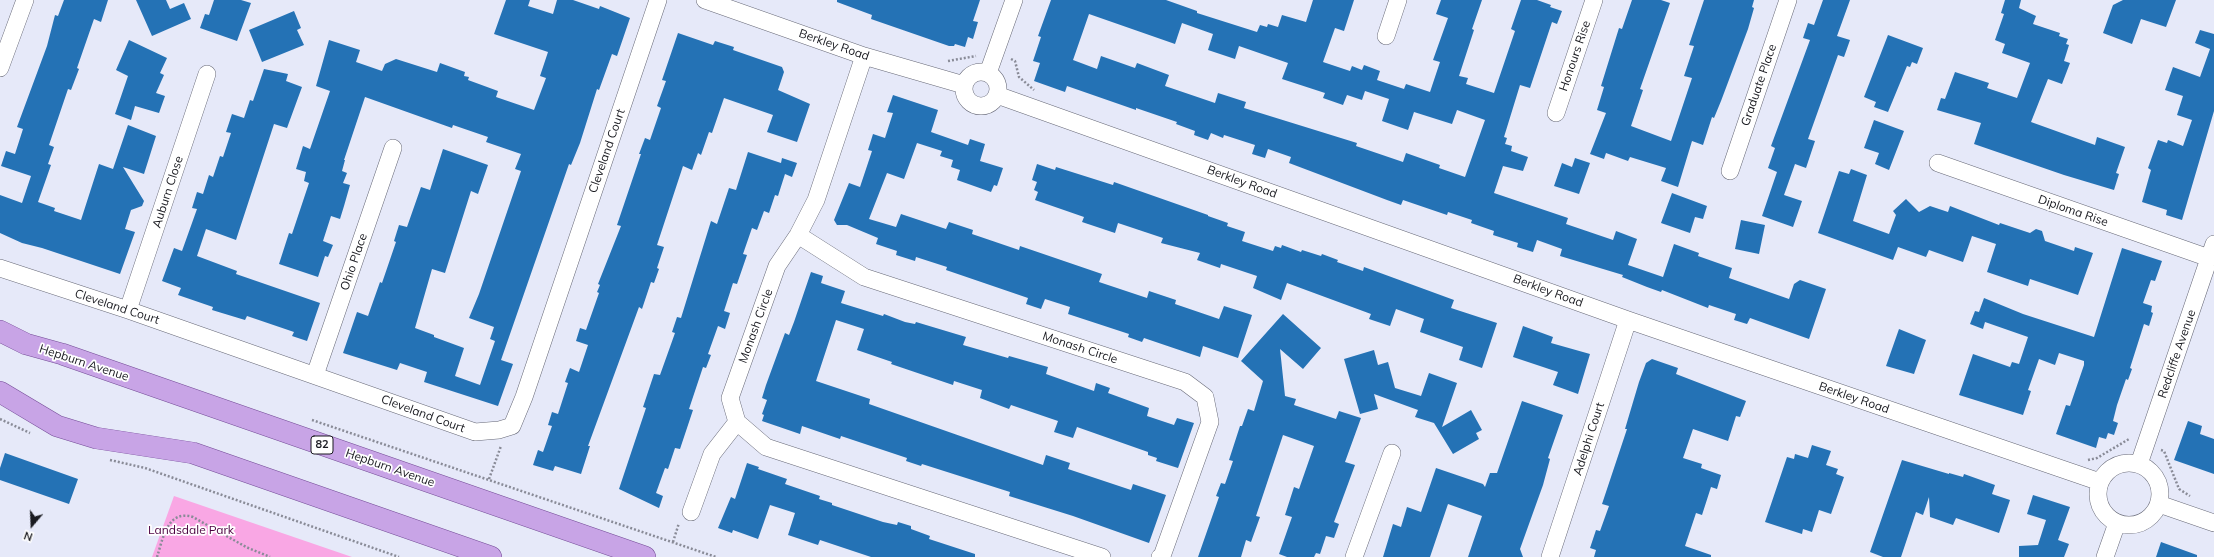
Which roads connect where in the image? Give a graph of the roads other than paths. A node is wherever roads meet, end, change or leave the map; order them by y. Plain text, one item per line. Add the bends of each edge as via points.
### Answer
1 (25, 0) edge
2 (658, 0) edge
3 (705, 0) edge
4 (1014, 0) edge
5 (1398, 0) edge
6 (1594, 0) edge
7 (1788, 0) edge
8 (1386, 36) dead end
9 (864, 56) junction
10 (0, 68) edge
11 (988, 73) junction
12 (207, 74) dead end
13 (964, 85) junction
14 (998, 95) junction
15 (1556, 113) dead end
16 (393, 148) dead end
17 (1938, 163) dead end
18 (1730, 171) dead end
19 (798, 235) junction
20 (2211, 251) edge
21 (0, 268) edge
22 (128, 310) junction
23 (1628, 320) junction
24 (0, 331) edge
25 (315, 375) junction
26 (0, 392) edge
27 (737, 422) junction
28 (1392, 453) dead end
29 (2139, 464) junction
30 (2100, 482) junction
31 (2159, 504) junction
32 (691, 512) dead end
33 (2117, 523) junction
34 (2214, 523) edge
35 (491, 557) edge
36 (645, 557) edge
37 (1102, 557) edge
38 (1160, 557) edge
39 (1354, 557) edge
40 (1550, 557) edge
41 (2105, 557) edge

1 - 10 street
2 - 25 street, Cleveland Court via 512,426 474,432
3 - 9 street, Berkley Road
4 - 11 street
5 - 8 street
6 - 15 street, Honours Rise
7 - 18 street, Graduate Place
9 - 13 street, Berkley Road
9 - 19 street, Monash Circle via 816,200
11 - 13 street via 973,74
11 - 14 street via 997,82
12 - 22 street, Auburn Close
13 - 14 street via 966,98 976,106 989,105
14 - 23 street, Berkley Road
16 - 25 street, Ohio Place
17 - 20 street, Diploma Rise
19 - 27 street, Monash Circle via 777,266 730,398
19 - 38 street, Monash Circle via 864,278 1185,382 1205,397 1210,422
20 - 29 street, Redcliffe Avenue
21 - 22 street, Cleveland Court
22 - 25 street, Cleveland Court
23 - 30 street, Berkley Road
23 - 40 street, Adelphi Court
24 - 36 main road, Hepburn Avenue / 82 via 26,344 62,354
26 - 35 main road via 57,426 96,438 193,453
27 - 32 street via 712,454
27 - 37 street via 766,447
28 - 39 street
29 - 30 street via 2122,463 2112,467
29 - 31 street via 2151,471 2159,482
30 - 33 street via 2098,500 2102,510
31 - 33 street via 2154,514 2137,524
31 - 34 street
33 - 41 street

